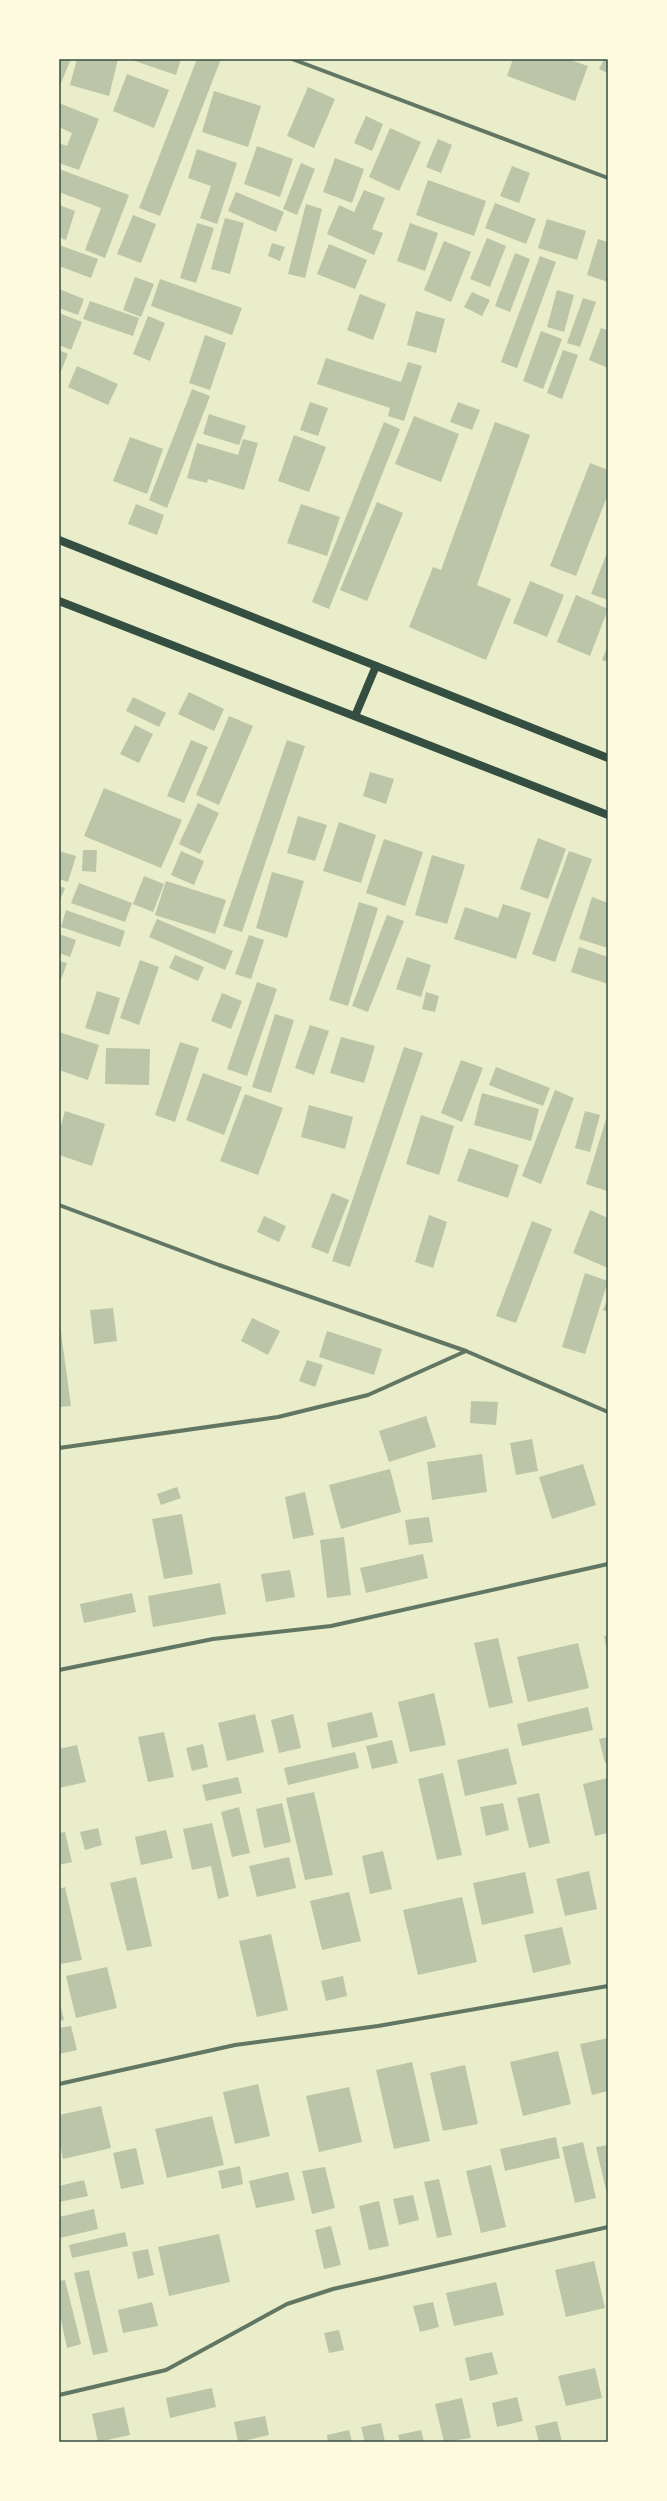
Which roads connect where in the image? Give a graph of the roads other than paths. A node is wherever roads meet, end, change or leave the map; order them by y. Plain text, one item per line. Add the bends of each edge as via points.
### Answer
1 (292, 59) edge
2 (608, 178) edge
3 (59, 540) edge
4 (59, 601) edge
5 (376, 666) junction
6 (355, 716) junction
7 (608, 758) edge
8 (608, 815) edge
9 (59, 1205) edge
10 (466, 1351) junction
11 (608, 1412) edge
12 (59, 1448) edge
13 (608, 1564) edge
14 (59, 1670) edge
15 (608, 1986) edge
16 (59, 2084) edge
17 (608, 2227) edge
18 (59, 2395) edge

1 - 2 street
3 - 5 main road
4 - 6 main road
5 - 6 main road
5 - 7 main road
6 - 8 main road
9 - 10 street via 219,1266
10 - 11 street
10 - 12 street via 368,1395 285,1415
13 - 14 street via 331,1626 214,1639
15 - 16 street via 378,2026 235,2046
17 - 18 street via 334,2289 287,2304 166,2370

